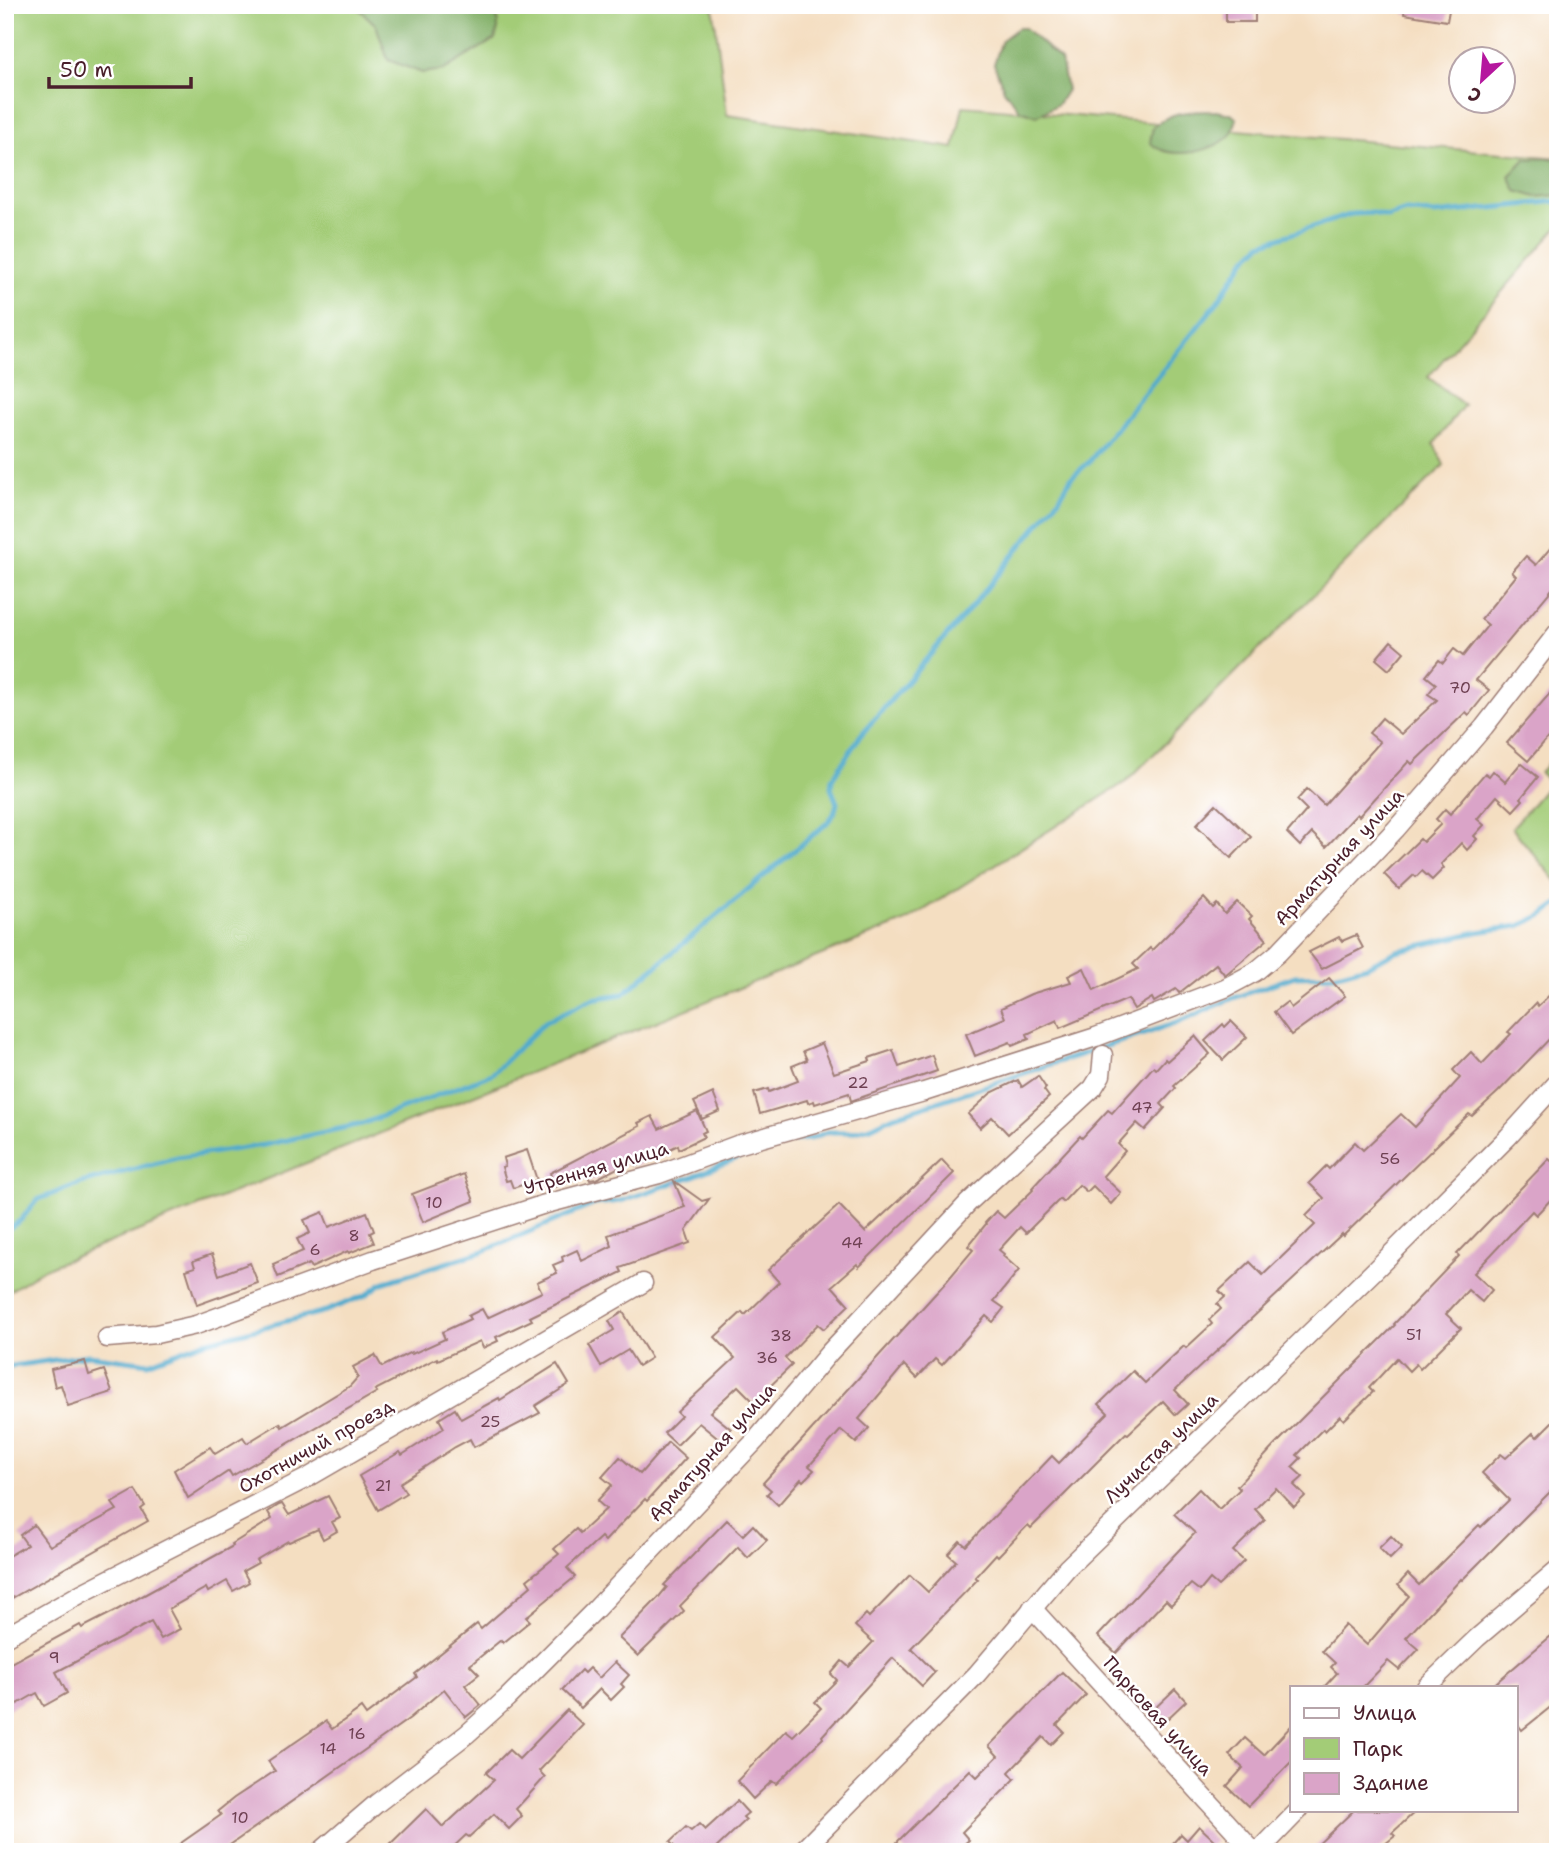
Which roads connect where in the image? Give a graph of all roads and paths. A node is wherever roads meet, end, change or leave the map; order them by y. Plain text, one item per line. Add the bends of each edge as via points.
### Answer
1 (1558, 632) edge
2 (1099, 1045) junction
3 (1558, 1082) edge
4 (643, 1283) dead end
5 (107, 1338) dead end
6 (1558, 1569) edge
7 (1032, 1608) junction
8 (5, 1637) edge
9 (1427, 1686) edge
10 (1297, 1812) edge
11 (1263, 1850) edge
12 (320, 1852) edge
13 (801, 1852) edge

1 - 2 street, Арматурная улица via 1396,829 1278,953 1225,988
2 - 5 street, Утренняя улица via 737,1145 659,1174 542,1205 196,1325
2 - 12 street, Арматурная улица via 1101,1075 1093,1088 968,1203 828,1353 756,1440 595,1610 467,1734
3 - 7 street, Лучистая улица via 1508,1137 1067,1568
4 - 8 street, Охотничий проезд via 309,1477
6 - 9 street
7 - 11 street, Парковая улица
7 - 13 street, Лучистая улица via 977,1674
10 - 11 street

